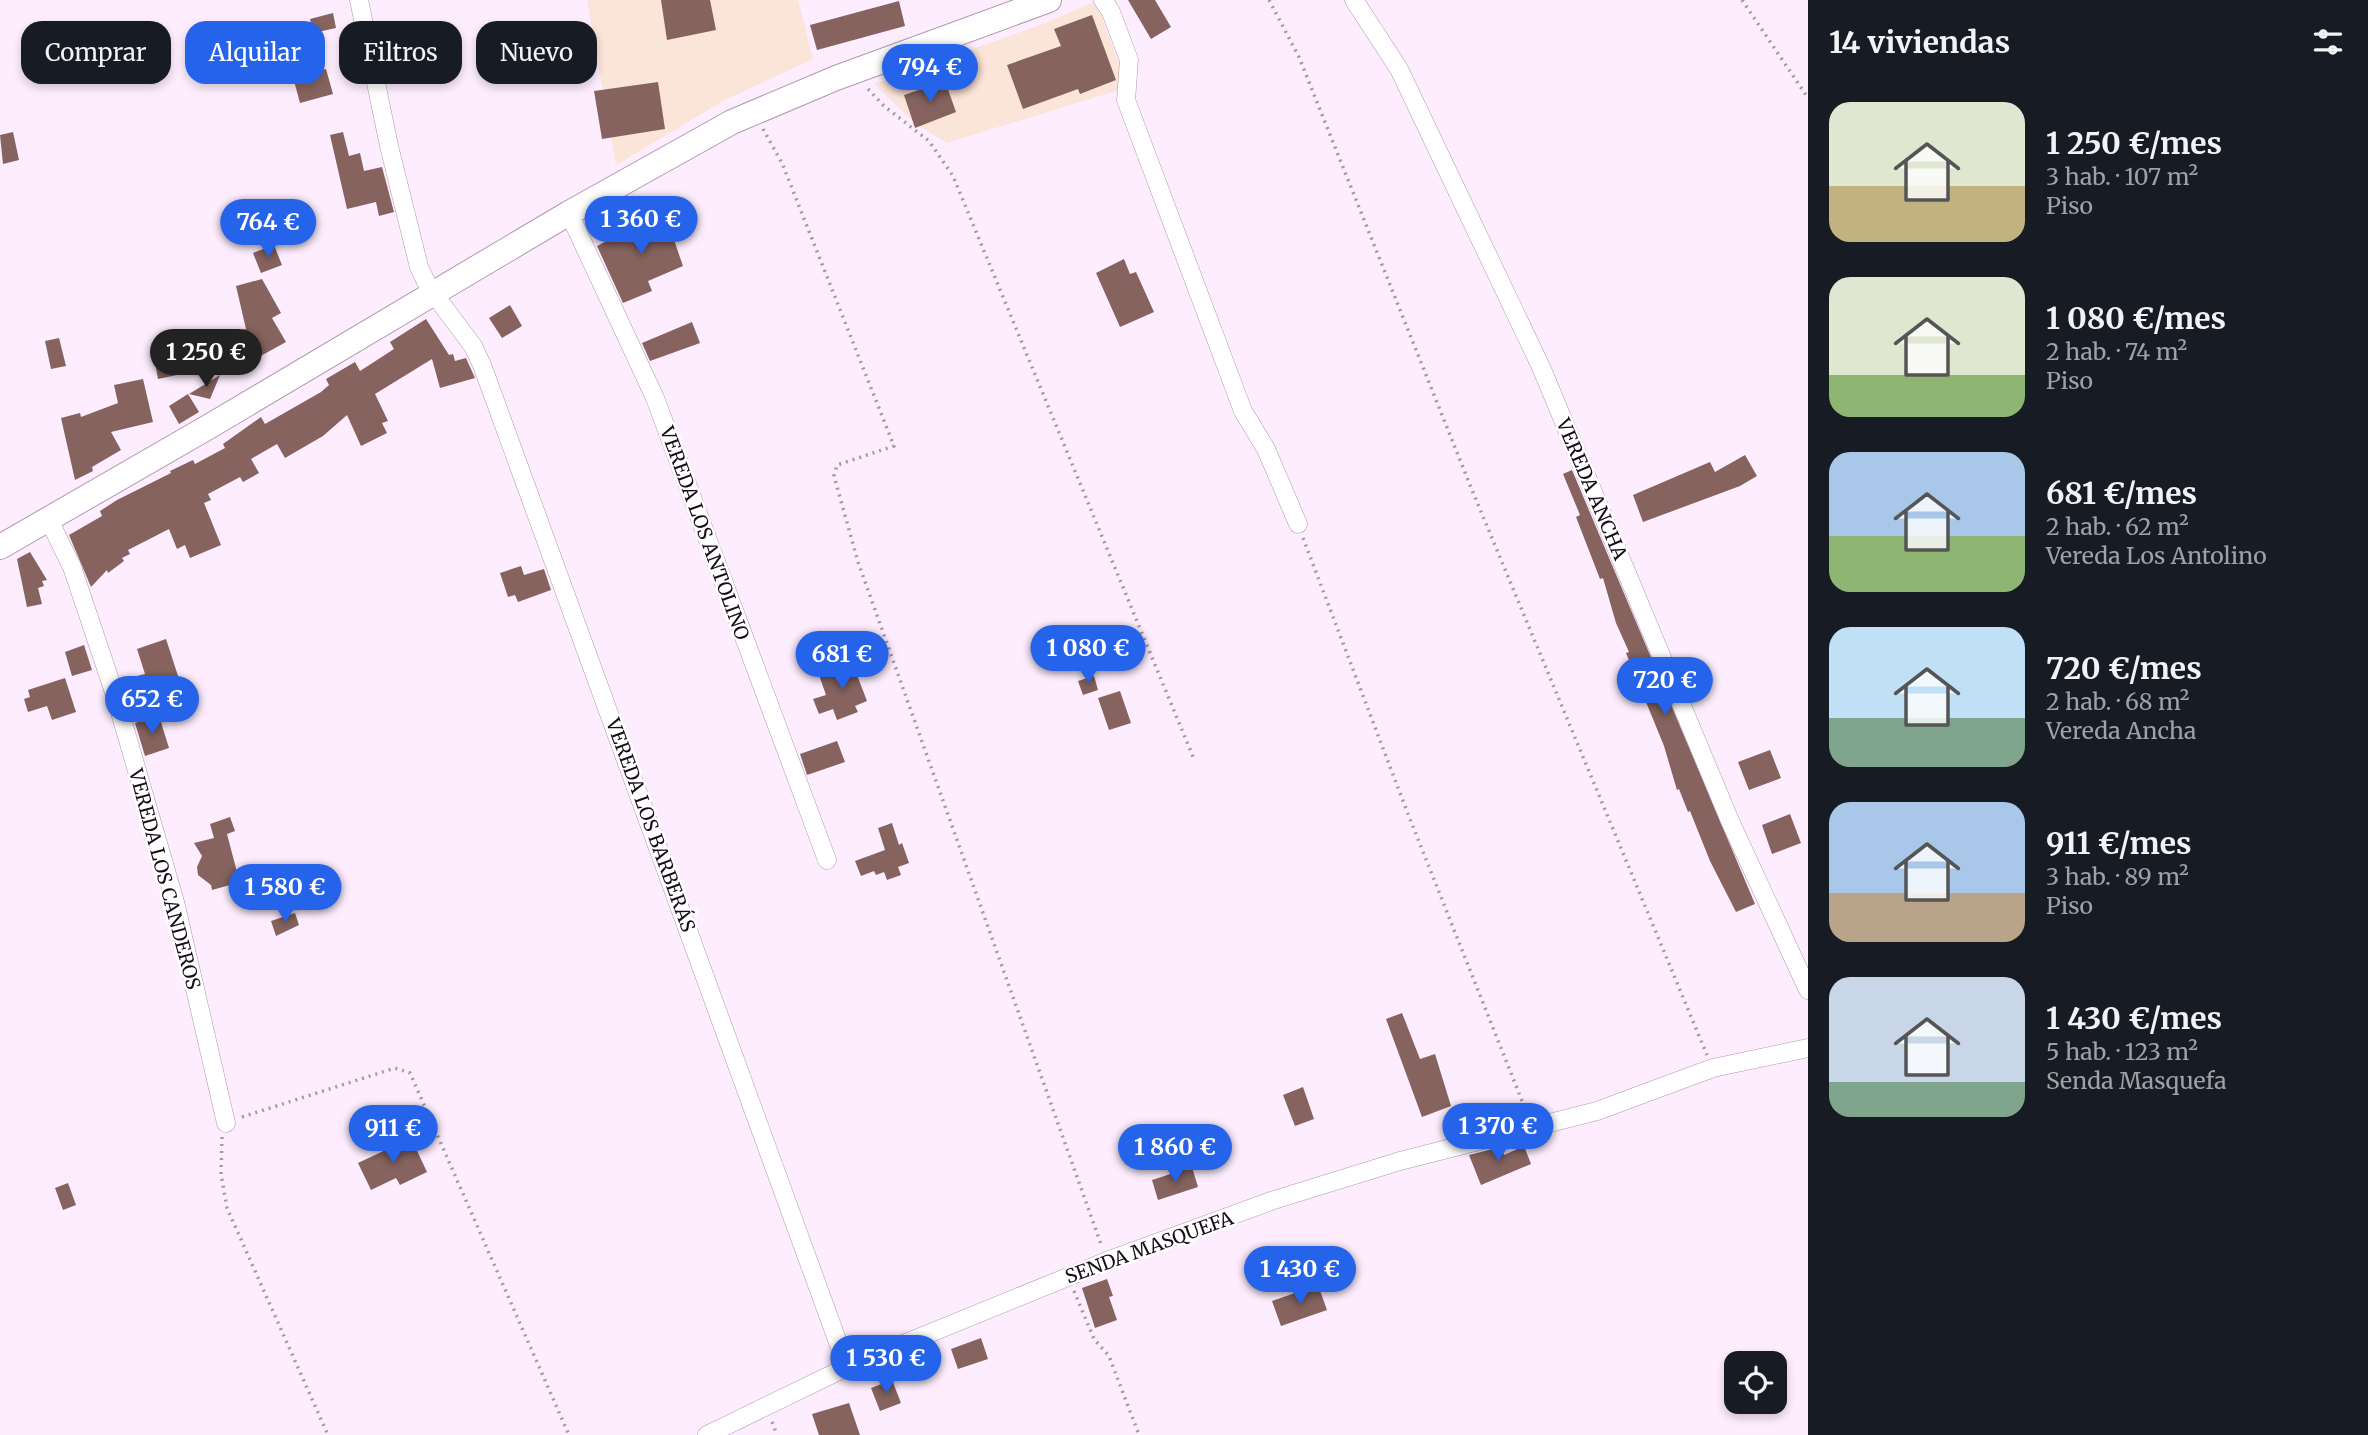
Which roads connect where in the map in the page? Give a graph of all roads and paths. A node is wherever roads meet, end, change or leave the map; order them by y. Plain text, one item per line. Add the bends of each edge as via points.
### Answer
1 (359, 0) edge
2 (1049, 0) edge
3 (1102, 0) edge
4 (1269, 0) edge
5 (1354, 0) edge
6 (1742, 0) edge
7 (852, 72) junction
8 (1808, 98) edge
9 (753, 112) junction
10 (569, 213) junction
11 (434, 293) junction
12 (49, 520) junction
13 (1298, 524) joint
14 (0, 547) edge
15 (1194, 759) dead end
16 (827, 860) dead end
17 (1808, 990) edge
18 (1808, 1048) edge
19 (1713, 1068) junction
20 (226, 1123) junction
21 (1532, 1126) junction
22 (1107, 1261) junction
23 (1068, 1277) junction
24 (848, 1367) junction
25 (328, 1435) edge
26 (569, 1435) edge
27 (707, 1435) edge
28 (1139, 1435) edge

1 - 11 street, VEREDA LOS BARBERÁS via 419,267
2 - 7 main road
3 - 13 street via 1129,60 1126,100 1243,411 1266,449
4 - 19 path via 1299,57 1472,490
5 - 17 street, VEREDA ANCHA via 1399,69 1541,367 1730,821
6 - 8 path
7 - 9 main road
7 - 15 path via 884,106 929,141 953,176
9 - 10 main road
9 - 22 path via 782,163 894,446 837,465 834,476 858,562
10 - 11 main road
10 - 16 street, VEREDA LOS ANTOLINO via 655,398
11 - 12 main road
11 - 24 street, VEREDA LOS BARBERÁS via 482,365
12 - 14 main road
12 - 20 street, VEREDA LOS CANDEROS via 72,567 175,902
13 - 21 path
18 - 19 street, SENDA MASQUEFA
19 - 21 street, SENDA MASQUEFA via 1597,1111
20 - 25 path via 220,1174 227,1208
20 - 26 path via 395,1068 410,1073
21 - 22 street, SENDA MASQUEFA via 1287,1196
22 - 23 street, SENDA MASQUEFA
23 - 24 street, SENDA MASQUEFA
23 - 28 path via 1094,1339 1109,1356
24 - 27 street, SENDA MASQUEFA

